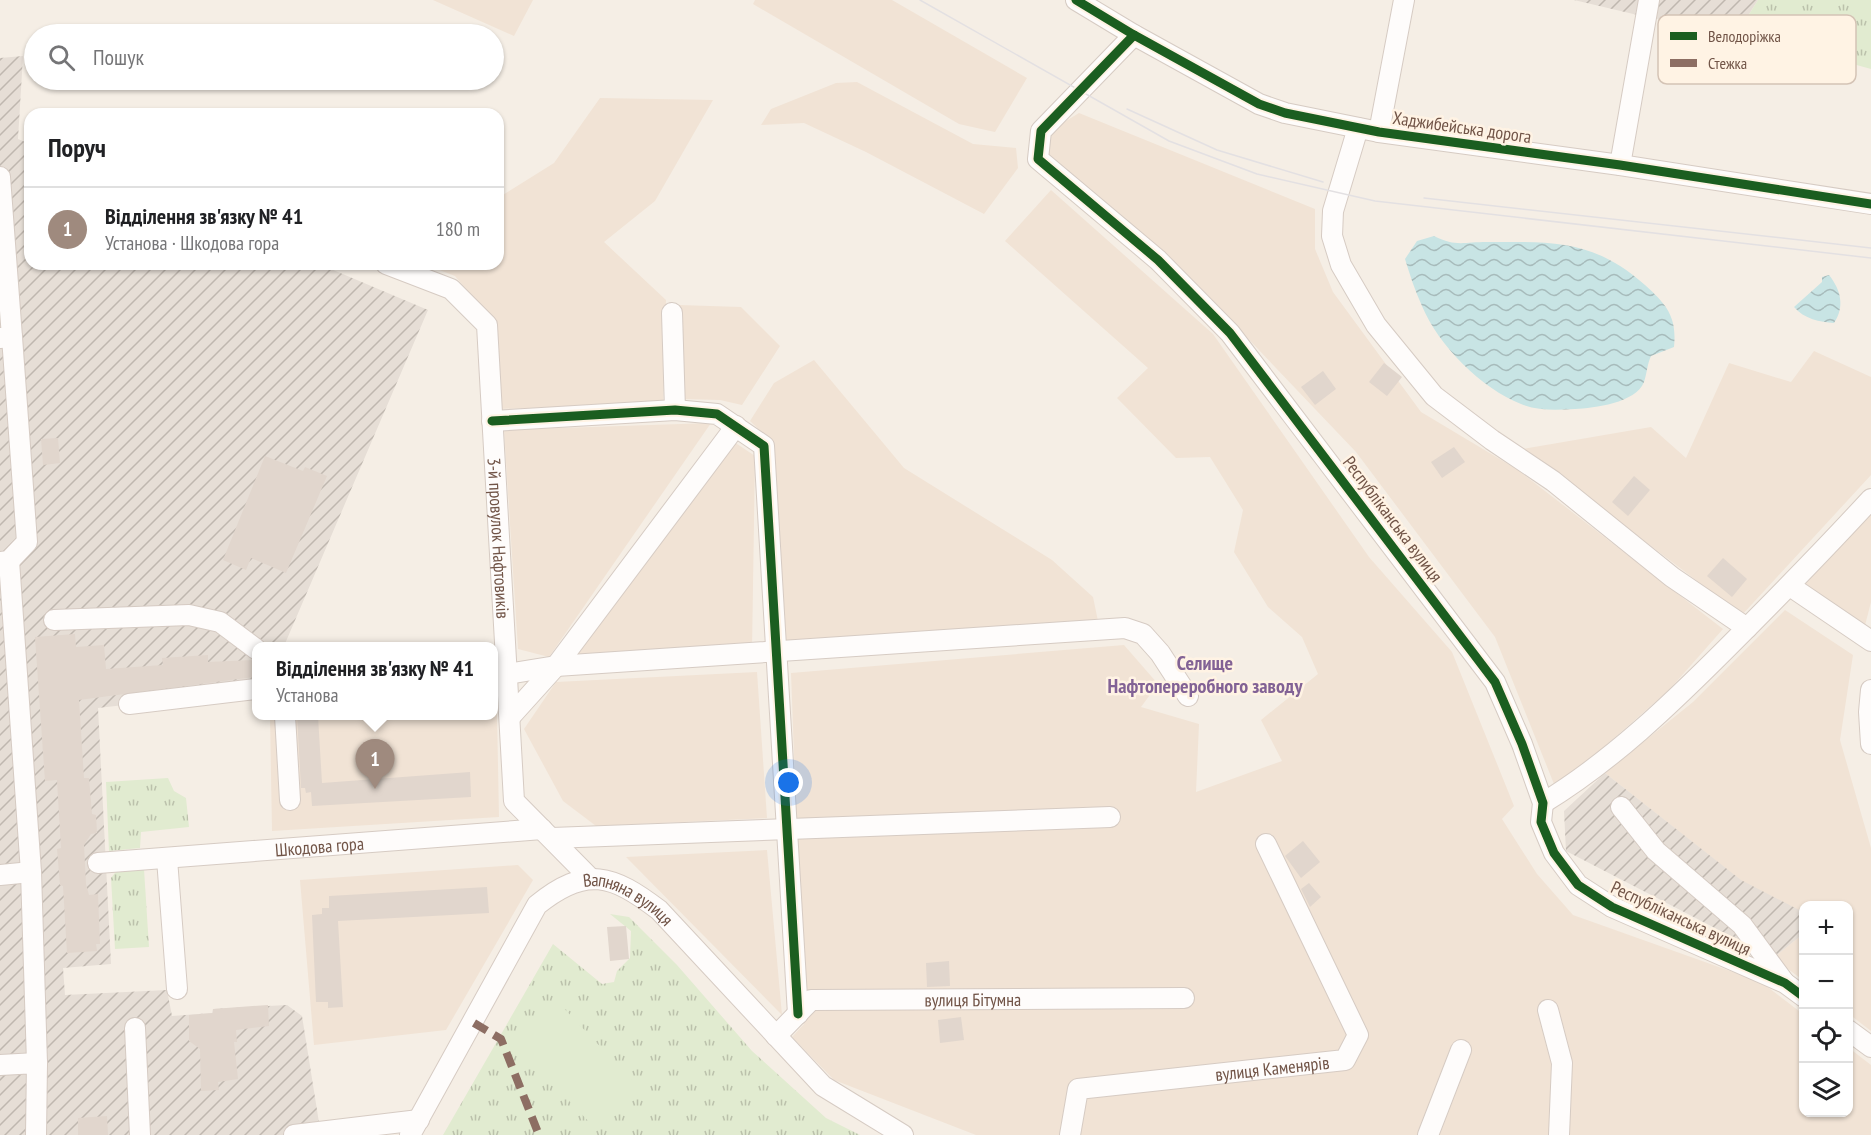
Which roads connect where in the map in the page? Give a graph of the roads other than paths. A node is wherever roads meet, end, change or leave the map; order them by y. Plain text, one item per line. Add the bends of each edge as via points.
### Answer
1 (1076, 0) edge
2 (1404, 0) edge
3 (1649, 0) edge
4 (1134, 35) junction
5 (1358, 128) junction
6 (1379, 132) junction
7 (1620, 165) junction
8 (0, 177) edge
9 (1871, 204) edge
10 (402, 270) edge
11 (672, 313) dead end
12 (6, 338) edge
13 (675, 410) junction
14 (492, 421) junction
15 (736, 426) junction
16 (1871, 500) edge
17 (4, 562) edge
18 (1790, 586) junction
19 (54, 620) dead end
20 (1747, 628) junction
21 (1871, 641) edge
22 (252, 646) edge
23 (775, 653) junction
24 (556, 666) junction
25 (508, 674) junction
26 (252, 689) edge
27 (1871, 690) edge
28 (1188, 696) dead end
29 (129, 704) dead end
30 (505, 708) edge
31 (285, 720) edge
32 (1871, 744) edge
33 (290, 801) dead end
34 (1543, 803) junction
35 (1621, 807) dead end
36 (1110, 817) dead end
37 (785, 827) junction
38 (547, 833) junction
39 (1266, 844) dead end
40 (167, 859) junction
41 (98, 863) dead end
42 (31, 872) junction
43 (0, 875) edge
44 (590, 878) junction
45 (1785, 983) junction
46 (177, 989) dead end
47 (1799, 994) edge
48 (1184, 998) dead end
49 (1548, 1010) dead end
50 (798, 1014) junction
51 (135, 1028) dead end
52 (1853, 1034) edge
53 (776, 1036) junction
54 (1871, 1047) edge
55 (1461, 1050) dead end
56 (37, 1063) junction
57 (0, 1065) edge
58 (415, 1128) edge
59 (36, 1135) edge
60 (140, 1135) edge
61 (294, 1135) edge
62 (903, 1135) edge
63 (1070, 1135) edge
64 (1428, 1135) edge
65 (1559, 1135) edge

1 - 4 street, Хаджибейська дорога
2 - 6 street
3 - 7 street
4 - 5 street, Хаджибейська дорога via 1259,104
4 - 34 street, Республіканська вулиця via 1041,131 1038,159 1158,260 1230,333 1495,682
5 - 6 street, Хаджибейська дорога
5 - 20 street via 1333,211 1332,236 1341,265 1376,325 1434,396 1553,481 1672,577
6 - 7 street, Хаджибейська дорога
7 - 9 street, Хаджибейська дорога
8 - 12 street
10 - 14 street, 3-й провулок Нафтовиків via 451,289 487,325
11 - 13 street
12 - 17 street via 27,542
13 - 14 street
13 - 15 street via 717,414
14 - 25 street, 3-й провулок Нафтовиків
15 - 23 street via 764,446
15 - 24 street
16 - 18 street
17 - 42 street
18 - 20 street
18 - 21 street
19 - 22 street via 189,615 220,622
20 - 34 street via 1625,743
23 - 24 street
23 - 28 street via 1125,628 1143,634
23 - 37 street
24 - 25 street
24 - 30 street
25 - 30 street, 3-й провулок Нафтовиків
26 - 29 street
27 - 32 street
30 - 38 street, 3-й провулок Нафтовиків via 514,801
31 - 33 street
34 - 45 street, Республіканська вулиця via 1541,822 1554,853 1578,885 1612,907
35 - 45 street via 1656,851 1742,925
36 - 37 street, Шкодова гора
37 - 38 street, Шкодова гора
37 - 50 street
38 - 40 street, Шкодова гора
38 - 44 street, 3-й провулок Нафтовиків
39 - 63 street, вулиця Каменярів via 1358,1035 1345,1060 1078,1089
40 - 41 street, Шкодова гора
40 - 46 street
42 - 43 street
42 - 56 street
44 - 53 street, Вапняна вулиця via 612,880 659,910
44 - 58 street, Вапняна вулиця via 555,891 537,905
45 - 47 street, Республіканська вулиця
48 - 50 street, вулиця Бітумна via 811,1000
49 - 65 street via 1562,1063
50 - 53 street, вулиця Бітумна
51 - 60 street
52 - 54 street
53 - 62 street, Вапняна вулиця via 823,1086
55 - 64 street
56 - 57 street
56 - 59 street
58 - 61 street

